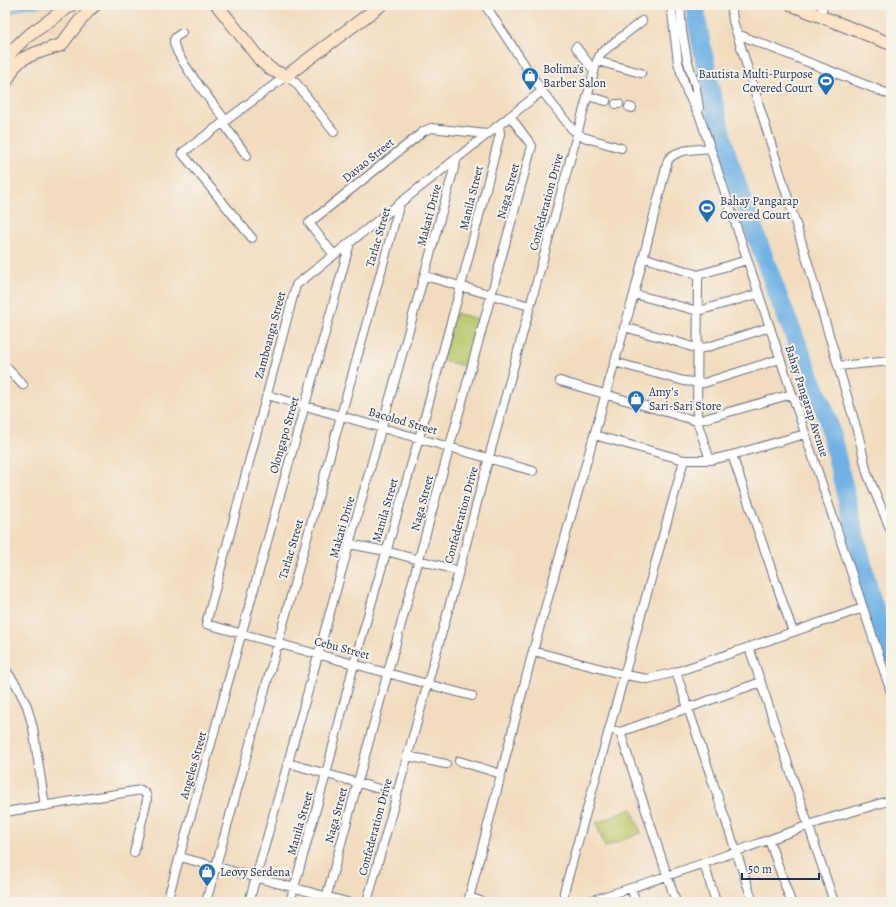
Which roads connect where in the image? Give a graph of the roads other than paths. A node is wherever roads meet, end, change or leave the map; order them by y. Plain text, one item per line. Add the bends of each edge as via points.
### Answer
1 (71, 5) edge
2 (95, 5) edge
3 (217, 5) edge
4 (381, 5) edge
5 (485, 5) edge
6 (671, 5) edge
7 (680, 5) edge
8 (733, 5) edge
9 (792, 5) edge
10 (822, 11) edge
11 (642, 21) dead end
12 (182, 33) dead end
13 (737, 34) junction
14 (891, 44) edge
15 (576, 47) dead end
16 (597, 61) junction
17 (5, 64) edge
18 (594, 71) junction
19 (641, 73) dead end
20 (286, 76) junction
21 (5, 84) edge
22 (542, 91) junction
23 (891, 95) edge
24 (588, 96) junction
25 (606, 101) dead end
26 (510, 116) junction
27 (700, 117) junction
28 (224, 122) junction
29 (498, 125) junction
30 (334, 132) dead end
31 (577, 133) junction
32 (487, 134) junction
33 (621, 148) dead end
34 (710, 148) junction
35 (248, 156) dead end
36 (457, 158) junction
37 (400, 203) junction
38 (252, 238) dead end
39 (350, 243) junction
40 (334, 255) junction
41 (643, 257) junction
42 (747, 260) junction
43 (698, 275) junction
44 (425, 276) junction
45 (461, 286) junction
46 (634, 294) junction
47 (758, 294) junction
48 (492, 295) junction
49 (530, 306) junction
50 (698, 311) junction
51 (624, 327) junction
52 (770, 327) junction
53 (698, 349) junction
54 (780, 359) junction
55 (891, 360) edge
56 (614, 362) junction
57 (5, 366) edge
58 (838, 366) junction
59 (560, 382) dead end
60 (697, 382) junction
61 (23, 385) dead end
62 (792, 394) junction
63 (605, 395) junction
64 (267, 396) junction
65 (305, 406) junction
66 (340, 416) junction
67 (697, 421) junction
68 (382, 428) junction
69 (805, 434) junction
70 (594, 435) junction
71 (419, 438) junction
72 (450, 446) junction
73 (732, 455) junction
74 (489, 457) junction
75 (684, 460) junction
76 (710, 460) junction
77 (533, 470) dead end
78 (891, 530) edge
79 (349, 544) junction
80 (386, 551) junction
81 (419, 559) junction
82 (459, 571) junction
83 (863, 608) junction
84 (206, 624) joint
85 (793, 632) junction
86 (242, 634) junction
87 (277, 643) junction
88 (749, 648) junction
89 (533, 651) junction
90 (319, 654) junction
91 (354, 664) junction
92 (5, 669) edge
93 (676, 672) junction
94 (388, 673) junction
95 (624, 675) junction
96 (760, 682) junction
97 (427, 684) junction
98 (891, 692) edge
99 (472, 696) dead end
100 (689, 708) junction
101 (610, 728) junction
102 (620, 732) junction
103 (407, 756) junction
104 (459, 761) dead end
105 (288, 763) junction
106 (446, 764) dead end
107 (326, 774) junction
108 (501, 774) junction
109 (358, 783) junction
110 (397, 794) junction
111 (891, 800) edge
112 (45, 806) junction
113 (5, 812) edge
114 (808, 825) junction
115 (769, 840) junction
116 (736, 852) junction
117 (134, 853) dead end
118 (180, 856) junction
119 (704, 864) junction
120 (216, 866) junction
121 (666, 876) junction
122 (256, 877) junction
123 (294, 888) junction
124 (631, 888) junction
125 (326, 899) edge
126 (469, 900) edge
127 (604, 900) edge
128 (167, 902) edge
129 (206, 902) edge
130 (249, 902) edge
131 (290, 902) edge
132 (347, 902) edge
133 (367, 902) edge
134 (481, 902) edge
135 (564, 902) edge
136 (586, 902) edge
137 (636, 902) edge
138 (676, 902) edge
139 (716, 902) edge
140 (754, 902) edge
141 (792, 902) edge
142 (834, 902) edge

1 - 17 street via 25,38 11,52
2 - 21 street via 61,45 22,59 14,67
3 - 20 street via 261,61 272,70
4 - 20 street
5 - 22 street
6 - 27 street, Bahay Pangarap Avenue via 678,62 687,92
7 - 27 street, Bahay Pangarap Avenue via 687,59 696,88
8 - 13 street via 732,21
9 - 10 street
10 - 14 street
11 - 16 street, Confederation Drive via 601,53
12 - 28 street via 175,38 174,46
13 - 23 street
13 - 58 street via 797,224
15 - 18 street
16 - 18 street, Confederation Drive
16 - 19 street
18 - 24 street, Confederation Drive
20 - 28 street
20 - 30 street via 296,83
22 - 26 street, Zamboanga Street
22 - 31 street
24 - 25 street
24 - 31 street, Confederation Drive
26 - 29 street, Zamboanga Street
26 - 48 street, Naga Street via 532,146
27 - 34 street, Bahay Pangarap Avenue
28 - 35 street
28 - 38 street via 182,153
29 - 32 street, Zamboanga Street
29 - 45 street, Manila Street via 500,134
31 - 33 street
31 - 49 street, Confederation Drive
32 - 36 street, Zamboanga Street
32 - 40 street, Davao Street via 431,128 424,131 309,223
34 - 41 street via 679,152 672,154 668,160
34 - 42 street, Bahay Pangarap Avenue
36 - 37 street, Zamboanga Street
36 - 44 street, Makati Drive
37 - 39 street, Zamboanga Street
37 - 66 street, Tarlac Street
39 - 40 street, Zamboanga Street
39 - 65 street, Olongapo Street
40 - 64 street, Zamboanga Street via 296,286
41 - 43 street
41 - 46 street
42 - 43 street
42 - 47 street, Bahay Pangarap Avenue
43 - 50 street
44 - 45 street
44 - 68 street, Makati Drive
45 - 48 street
45 - 71 street, Manila Street
46 - 50 street
46 - 51 street
47 - 50 street
47 - 52 street, Bahay Pangarap Avenue
48 - 49 street
48 - 72 street, Naga Street
49 - 74 street, Confederation Drive
50 - 53 street
51 - 53 street
51 - 56 street
52 - 53 street
52 - 54 street, Bahay Pangarap Avenue
53 - 60 street
54 - 60 street via 704,383
54 - 62 street, Bahay Pangarap Avenue
55 - 58 street
56 - 60 street
56 - 63 street
57 - 61 street
58 - 78 street via 867,473
59 - 63 street
60 - 67 street
62 - 67 street
62 - 69 street, Bahay Pangarap Avenue
63 - 67 street
63 - 70 street
64 - 65 street, Bacolod Street
64 - 84 street, Zamboanga Street
65 - 66 street, Bacolod Street
65 - 86 street, Olongapo Street
66 - 68 street, Bacolod Street
66 - 87 street, Tarlac Street
67 - 76 street
68 - 71 street, Bacolod Street
68 - 79 street, Makati Drive
69 - 73 street
69 - 83 street, Bahay Pangarap Avenue
70 - 75 street
70 - 89 street
71 - 72 street, Bacolod Street
71 - 80 street, Manila Street
72 - 74 street, Bacolod Street
72 - 81 street, Naga Street
73 - 76 street
73 - 85 street
74 - 77 street, Bacolod Street
74 - 82 street, Confederation Drive
75 - 76 street
75 - 95 street
79 - 80 street
79 - 90 street, Makati Drive
80 - 81 street
80 - 91 street, Manila Street
81 - 82 street
81 - 94 street, Naga Street
82 - 97 street, Confederation Drive
83 - 85 street
83 - 98 street, Bahay Pangarap Avenue
84 - 86 street, Cebu Street
85 - 88 street
86 - 87 street, Cebu Street
86 - 118 street, Angeles Street
87 - 90 street, Cebu Street
87 - 120 street, Tarlac Street
88 - 93 street
88 - 96 street
89 - 95 street
89 - 108 street
90 - 91 street, Cebu Street
90 - 105 street, Makati Drive
91 - 94 street, Cebu Street
91 - 107 street, Manila Street
92 - 112 street via 27,706 33,728
93 - 95 street via 648,679
93 - 100 street
94 - 97 street, Cebu Street
94 - 109 street, Naga Street
95 - 101 street
96 - 100 street
96 - 114 street
97 - 99 street, Cebu Street
97 - 103 street, Confederation Drive
100 - 102 street
100 - 116 street
101 - 102 street
101 - 135 street via 566,886
102 - 121 street
103 - 106 street
103 - 110 street, Confederation Drive
104 - 108 street
105 - 107 street
105 - 122 street, Makati Drive
107 - 109 street
107 - 123 street, Manila Street
108 - 126 street
109 - 110 street
109 - 125 street, Naga Street
110 - 133 street, Confederation Drive
111 - 114 street
112 - 113 street
112 - 117 street via 142,790 147,800
114 - 115 street
114 - 142 street
115 - 116 street
115 - 141 street
116 - 119 street
116 - 140 street
118 - 120 street
118 - 128 street, Angeles Street
119 - 121 street
119 - 139 street
120 - 122 street
120 - 129 street, Tarlac Street
121 - 124 street
121 - 138 street
122 - 123 street
122 - 130 street, Makati Drive
123 - 125 street
123 - 131 street, Manila Street
124 - 127 street
124 - 137 street
125 - 132 street
126 - 134 street
127 - 136 street

